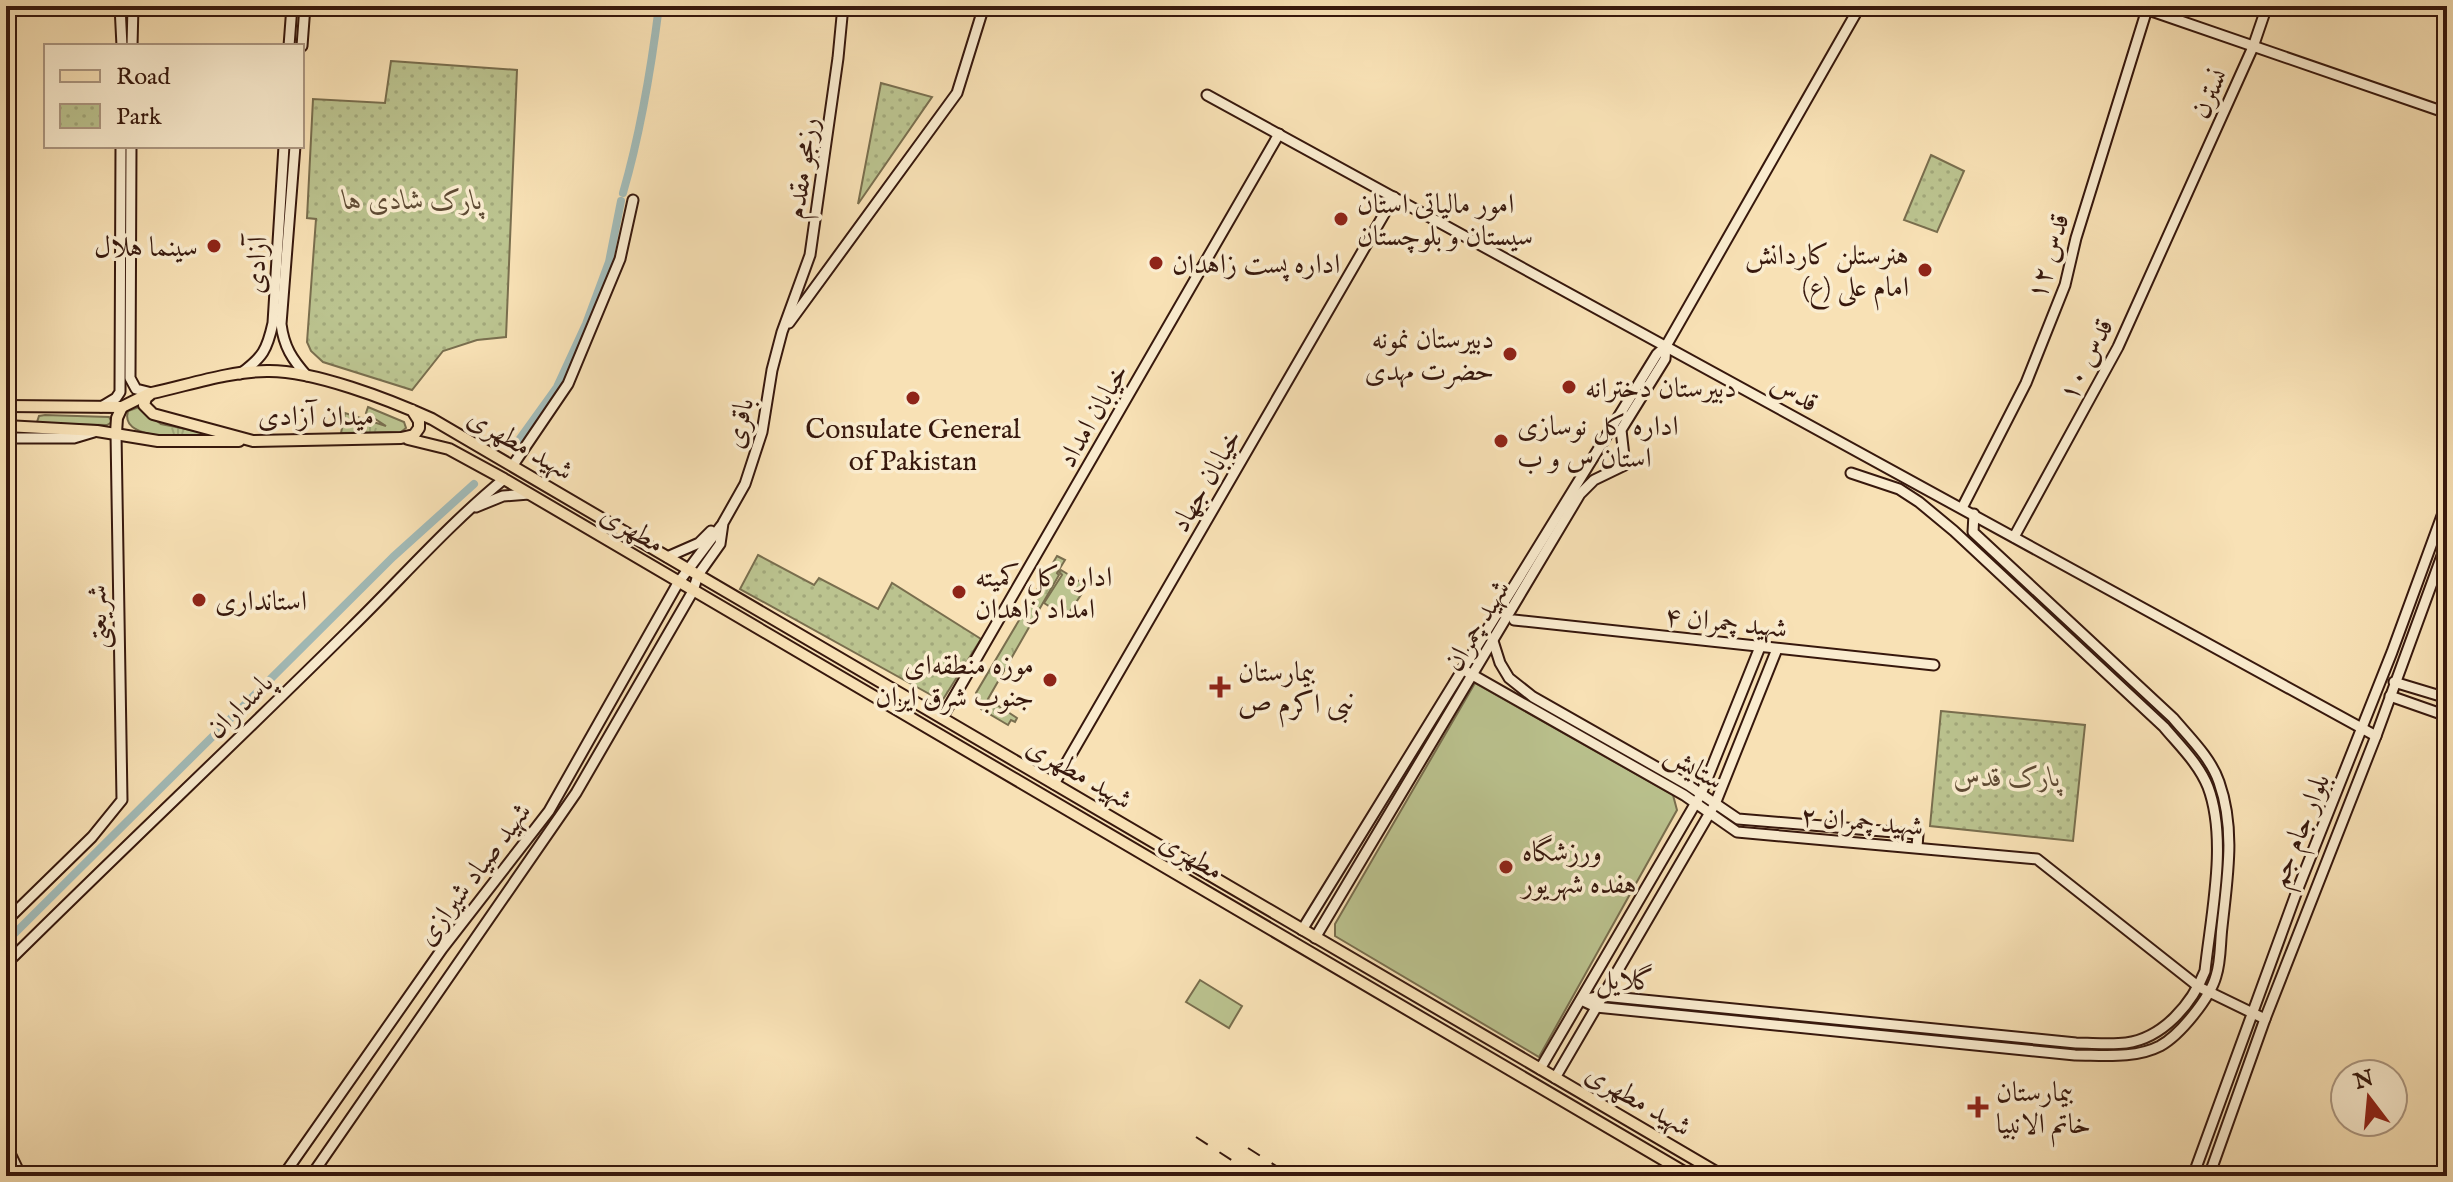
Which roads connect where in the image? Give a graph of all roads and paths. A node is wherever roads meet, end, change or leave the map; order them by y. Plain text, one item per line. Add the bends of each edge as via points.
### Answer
1 (120, 6) edge
2 (133, 6) edge
3 (292, 6) edge
4 (305, 6) edge
5 (843, 6) edge
6 (984, 6) edge
7 (1860, 6) edge
8 (2267, 6) edge
9 (2144, 7) edge
10 (122, 44) edge
11 (132, 44) edge
12 (289, 44) edge
13 (302, 44) edge
14 (2253, 47) junction
15 (1207, 95) dead end
16 (2447, 113) edge
17 (1279, 134) junction
18 (121, 148) edge
19 (131, 148) edge
20 (284, 148) edge
21 (295, 148) edge
22 (1394, 197) junction
23 (2185, 197) joint
24 (633, 200) dead end
25 (125, 283) junction
26 (782, 332) junction
27 (1666, 346) junction
28 (239, 374) junction
29 (307, 376) junction
30 (152, 393) junction
31 (6, 406) edge
32 (34, 407) junction
33 (101, 407) junction
34 (122, 407) junction
35 (412, 410) junction
36 (6, 426) edge
37 (33, 427) junction
38 (97, 431) junction
39 (116, 433) junction
40 (6, 438) edge
41 (401, 438) junction
42 (253, 441) junction
43 (6, 444) edge
44 (33, 445) dead end
45 (513, 465) junction
46 (1851, 473) dead end
47 (504, 479) junction
48 (529, 494) junction
49 (2447, 502) edge
50 (1962, 508) junction
51 (465, 511) junction
52 (1974, 514) junction
53 (724, 521) junction
54 (2443, 525) edge
55 (2014, 537) junction
56 (2447, 542) edge
57 (667, 557) junction
58 (687, 569) junction
59 (698, 575) junction
60 (678, 583) junction
61 (693, 591) junction
62 (1514, 620) dead end
63 (1493, 641) junction
64 (1760, 647) junction
65 (1777, 649) junction
66 (1934, 665) dead end
67 (1462, 669) junction
68 (1471, 676) junction
69 (2394, 682) junction
70 (2390, 696) junction
71 (2447, 698) edge
72 (2447, 716) edge
73 (940, 717) junction
74 (2363, 727) junction
75 (930, 729) junction
76 (2376, 736) junction
77 (1054, 784) junction
78 (1698, 798) junction
79 (1712, 808) junction
80 (1917, 847) junction
81 (1633, 911) junction
82 (1651, 913) junction
83 (6, 921) edge
84 (1302, 930) junction
85 (1315, 938) junction
86 (6, 964) edge
87 (2199, 987) junction
88 (2210, 993) junction
89 (1603, 996) junction
90 (1581, 1000) junction
91 (1596, 1007) junction
92 (2252, 1014) junction
93 (2265, 1019) junction
94 (1540, 1069) junction
95 (1555, 1078) junction
96 (1540, 1087) junction
97 (6, 1145) edge
98 (21, 1176) edge
99 (283, 1176) edge
100 (311, 1176) edge
101 (1691, 1176) edge
102 (1723, 1176) edge
103 (2193, 1176) edge
104 (2209, 1176) edge

1 - 10 street
2 - 11 street
3 - 12 street
4 - 13 street
5 - 26 street, رزمجو مقدم via 810,255
6 - 26 street via 957,93
7 - 27 street, شهید چمران
8 - 14 street, نسترن
9 - 14 street
9 - 50 street, قدس ۱۲ via 2065,285 2026,383
14 - 16 street
14 - 23 street, نسترن
15 - 17 street, قدس
17 - 22 street, قدس
17 - 73 street, خیابان امداد
18 - 25 street
19 - 25 street
20 - 28 street, آزادی via 273,323 267,348
21 - 29 street, آزادی via 281,324 291,358
22 - 27 street, قدس
22 - 77 street, خیابان جهاد
23 - 55 street, قدس ۱۰ via 2118,347
24 - 45 street via 620,259 568,384
25 - 30 street via 130,378 136,389
25 - 33 street via 120,392
26 - 53 street, باقری via 762,432 745,484
27 - 50 street, قدس
27 - 63 street, شهید چمران via 1665,359 1621,430 1625,465 1594,480 1580,494
27 - 67 street, شهید چمران
28 - 29 main road, میدان آزادی via 283,371
28 - 30 main road, میدان آزادی
29 - 35 main road, میدان آزادی
30 - 34 main road
30 - 42 main road, میدان آزادی via 144,405 153,414
31 - 32 main road
32 - 33 main road
32 - 37 main road
33 - 34 main road
34 - 39 main road
35 - 41 main road, میدان آزادی via 419,428
35 - 45 main road, شهید مطهری
36 - 37 main road
37 - 38 main road
38 - 39 main road
38 - 40 street via 74,438
39 - 42 main road via 158,441
39 - 83 street, شریعتی via 122,800
41 - 42 main road, میدان آزادی
41 - 47 main road, شهید مطهری via 449,449
43 - 44 street
45 - 47 main road
45 - 57 main road, شهید مطهری
46 - 87 street, گلایل via 1899,489 1954,531 2188,755 2211,797 2217,853
47 - 48 main road, مطهری
47 - 51 street, پاسداران
48 - 51 street via 503,496
48 - 60 main road, مطهری
49 - 54 street, بلوار جام جم
50 - 52 street, قدس
51 - 86 street, پاسداران
52 - 55 street, قدس
52 - 88 street, گلایل via 1973,532 2173,718 2218,779 2228,813 2229,853 2217,974
53 - 57 street via 699,543
53 - 58 street, باقری
53 - 59 street, شهید صیاد شیرازی via 720,544
54 - 74 street, بلوار جام جم
55 - 74 street, قدس
56 - 69 street, بلوار جام جم
57 - 58 main road, شهید مطهری
58 - 59 main road, شهید مطهری
58 - 60 street, شهید صیاد شیرازی
59 - 61 street, شهید صیاد شیرازی
59 - 73 main road, شهید مطهری
60 - 61 main road, مطهری
60 - 99 street, شهید صیاد شیرازی via 549,811 442,949
61 - 75 main road, مطهری
61 - 100 street, شهید صیاد شیرازی via 576,793
62 - 64 street, شهید چمران ۴
63 - 68 street, شهید چمران
63 - 78 street, ستایش via 1509,678 1533,697
64 - 65 street, شهید چمران ۴
64 - 78 street
65 - 66 street, شهید چمران ۴
65 - 79 street
67 - 68 street
67 - 84 street, شهید چمران
68 - 78 street
68 - 85 street, شهید چمران
69 - 70 street, بلوار جام جم
69 - 71 street
70 - 72 street
70 - 76 street, بلوار جام جم
73 - 75 main road
73 - 77 main road, شهید مطهری
74 - 76 street, قدس
74 - 92 street, بلوار جام جم
75 - 96 main road, مطهری
76 - 93 street, بلوار جام جم
77 - 84 main road, شهید مطهری
78 - 79 street, ستایش
78 - 81 street
79 - 80 street, شهید چمران ۲ via 1737,832
79 - 80 street, ستایش via 1738,819 1918,834
79 - 82 street
80 - 87 street, شهید چمران ۲ via 2037,859
81 - 82 street
81 - 90 street
82 - 89 street
84 - 85 main road, شهید مطهری
85 - 94 main road, شهید مطهری
87 - 88 street, شهید چمران ۲
87 - 89 street, گلایل via 2154,1035 2126,1043 2076,1043
88 - 91 street, گلایل via 2160,1046 2128,1055 2075,1055
88 - 92 street, شهید چمران ۲
89 - 90 street, گلایل
89 - 91 street
90 - 91 street, گلایل
90 - 94 street
91 - 95 street
92 - 93 street, شهید چمران ۲
92 - 103 street, بلوار جام جم
93 - 104 street, بلوار جام جم
94 - 95 main road, شهید مطهری
94 - 96 main road
95 - 96 main road
95 - 102 main road, شهید مطهری
96 - 101 main road, مطهری
97 - 98 street

